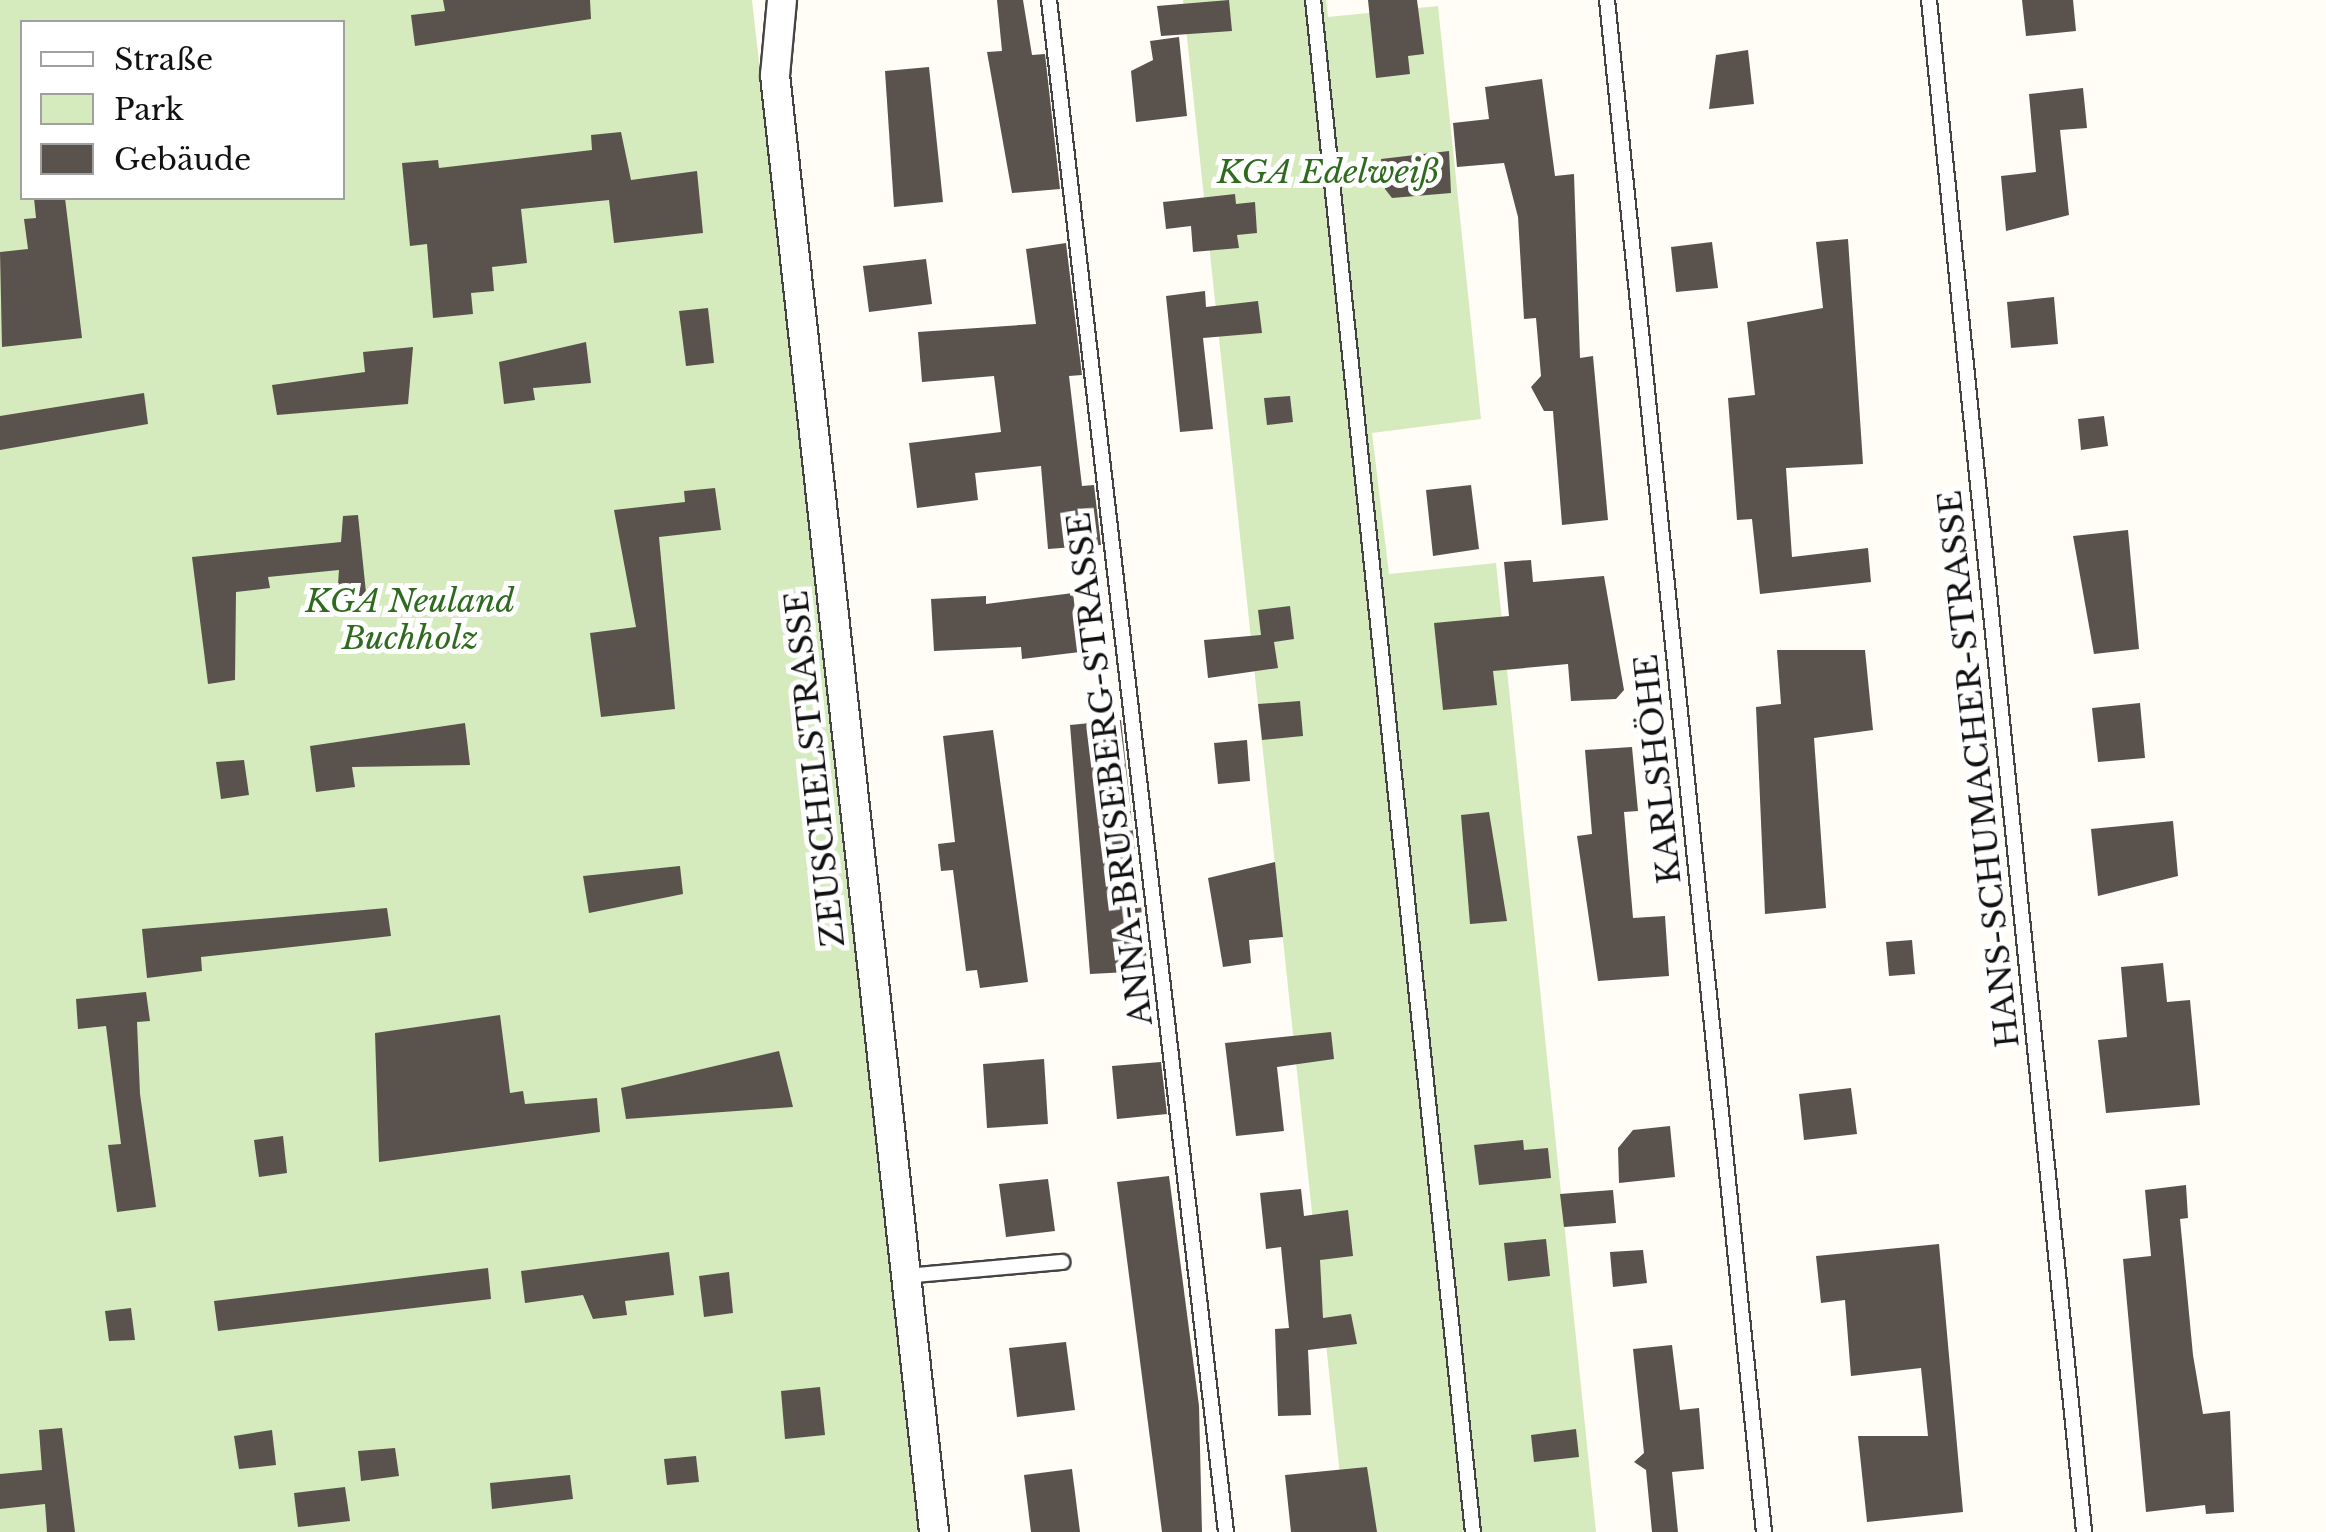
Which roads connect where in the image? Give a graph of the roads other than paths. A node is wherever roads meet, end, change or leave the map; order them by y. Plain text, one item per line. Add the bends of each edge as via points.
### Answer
1 (782, 0) edge
2 (1050, 0) edge
3 (1312, 0) edge
4 (1607, 0) edge
5 (1928, 0) edge
6 (1062, 1262) dead end
7 (905, 1276) junction
8 (934, 1532) edge
9 (1226, 1532) edge
10 (1473, 1532) edge
11 (1764, 1532) edge
12 (2084, 1532) edge

1 - 7 street, ZEUSCHELSTRASSE via 775,75
2 - 9 lane, ANNA-BRUSEBERG-STRASSE
3 - 10 lane
4 - 11 lane, KARLSHÖHE
5 - 12 lane, HANS-SCHUMACHER-STRASSE
6 - 7 lane
7 - 8 street, ZEUSCHELSTRASSE

